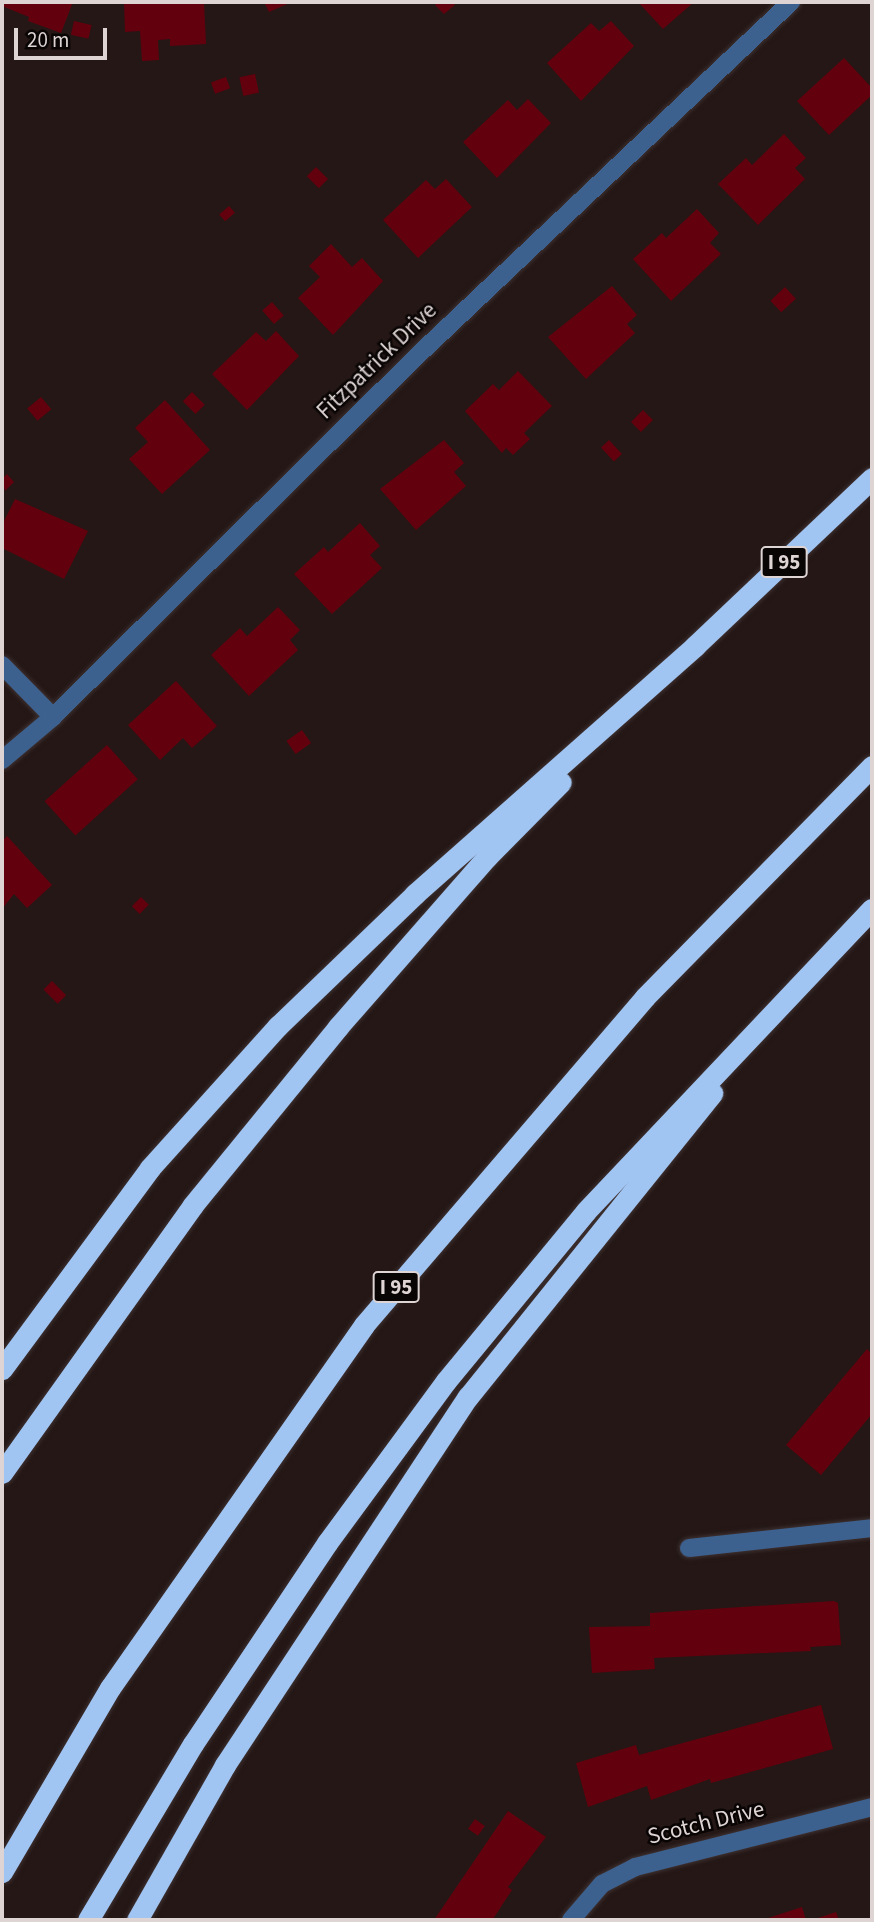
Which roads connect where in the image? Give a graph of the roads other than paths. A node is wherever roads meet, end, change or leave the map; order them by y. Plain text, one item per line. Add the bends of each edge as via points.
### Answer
1 (791, 2) edge
2 (872, 478) edge
3 (695, 646) junction
4 (2, 665) edge
5 (52, 716) junction
6 (2, 760) edge
7 (872, 766) edge
8 (872, 911) edge
9 (2, 1369) edge
10 (2, 1473) edge
11 (872, 1528) edge
12 (689, 1548) dead end
13 (872, 1807) edge
14 (2, 1872) edge
15 (88, 1920) edge
16 (137, 1920) edge
17 (571, 1920) edge

1 - 5 street, Fitzpatrick Drive via 418,355
2 - 3 highway, I 95
3 - 9 highway via 415,894 278,1026 150,1168
3 - 10 highway, I 95 via 487,857 338,1027 185,1216
4 - 5 street
5 - 6 street, Fitzpatrick Drive
7 - 14 highway, I 95 via 645,997 365,1325 110,1688
8 - 15 highway via 586,1211 446,1381 327,1543 193,1744
8 - 16 highway via 730,1072 468,1396 225,1765
11 - 12 street
13 - 17 street, Scotch Drive via 635,1867 602,1884

